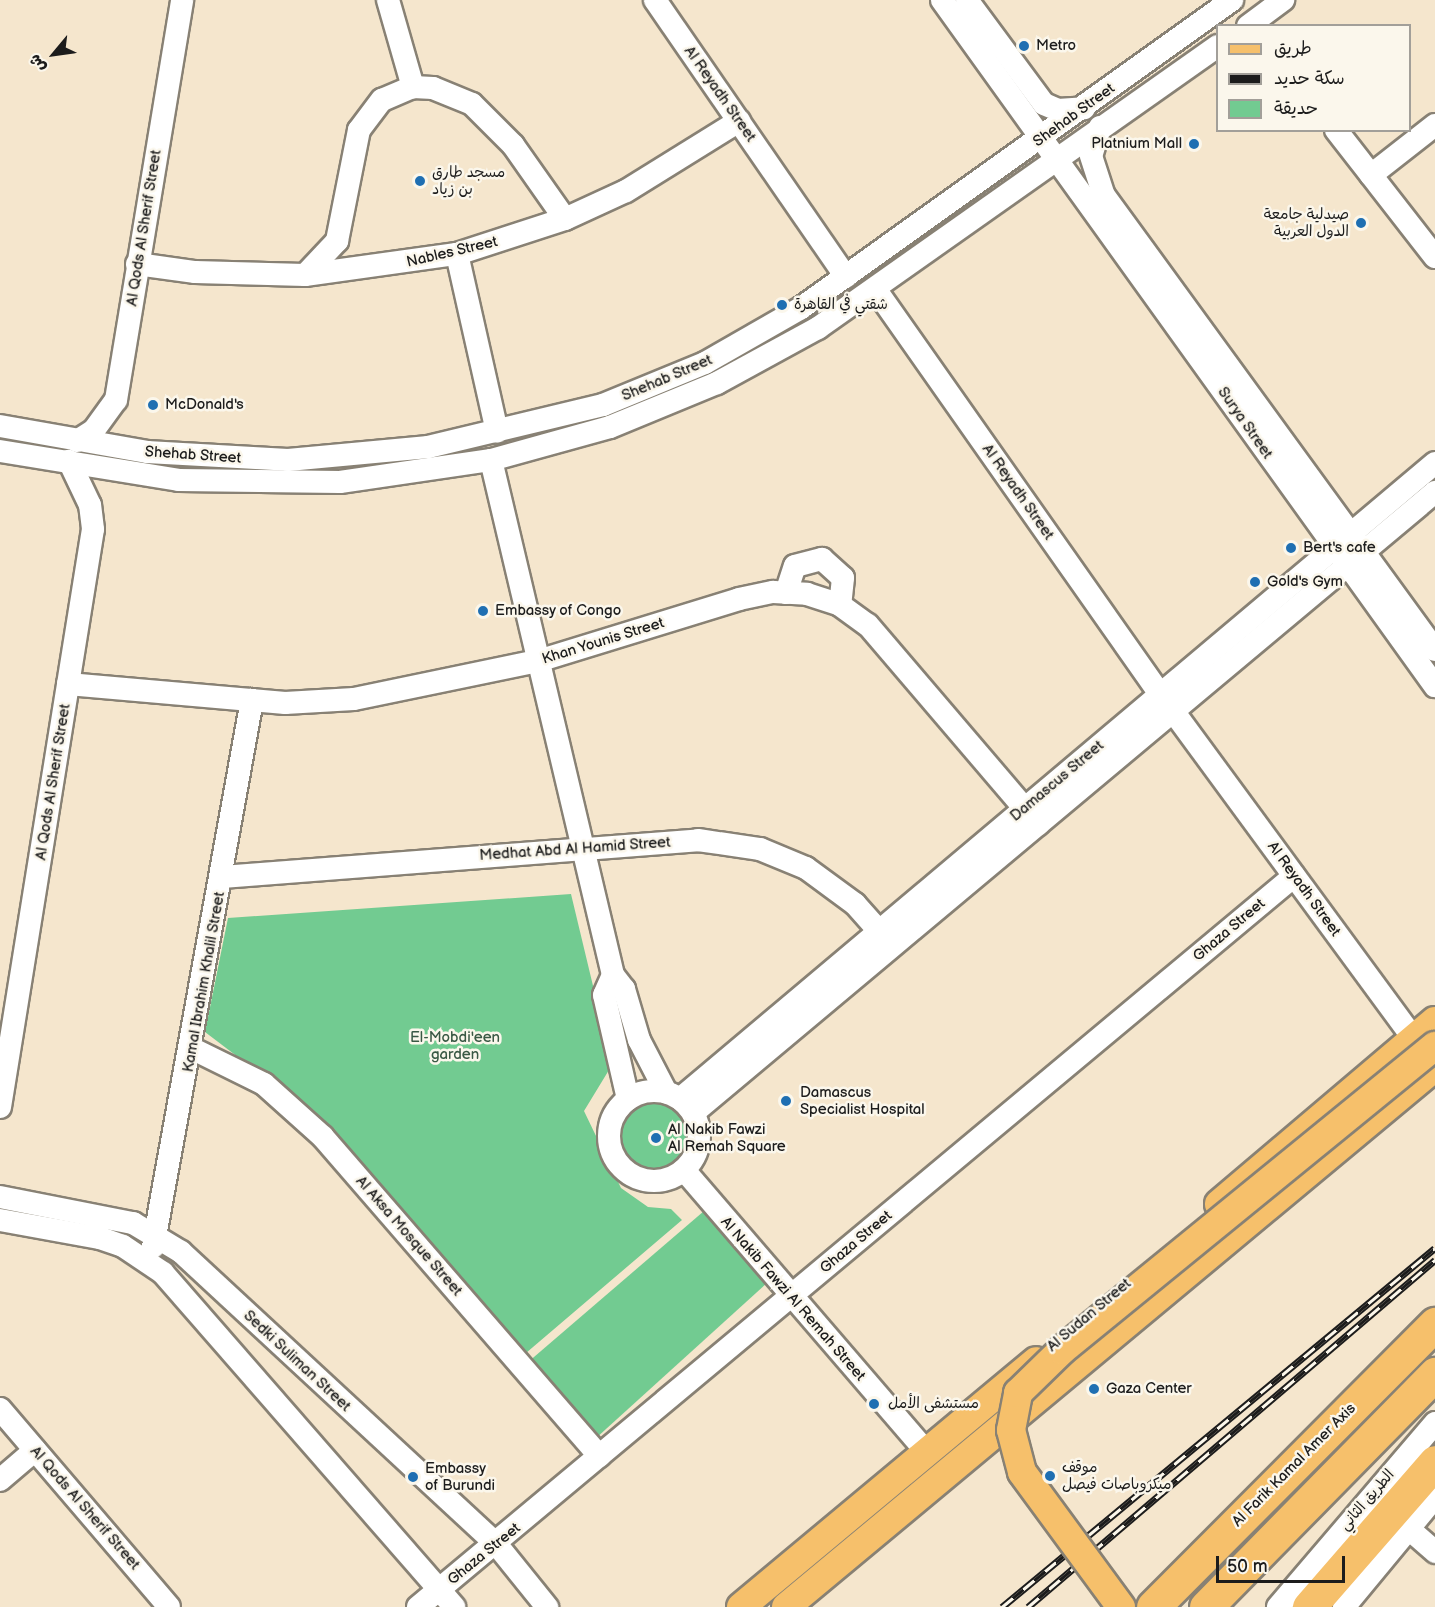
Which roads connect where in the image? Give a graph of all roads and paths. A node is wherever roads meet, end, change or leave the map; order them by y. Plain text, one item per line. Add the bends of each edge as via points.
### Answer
1 (182, 0) edge
2 (655, 0) edge
3 (942, 0) edge
4 (967, 0) edge
5 (1232, 0) edge
6 (392, 2) edge
7 (1279, 10) edge
8 (1252, 24) edge
9 (1216, 47) edge
10 (413, 87) junction
11 (1086, 108) junction
12 (739, 121) junction
13 (1435, 125) edge
14 (1100, 127) junction
15 (1338, 132) edge
16 (1042, 138) junction
17 (1057, 158) junction
18 (1000, 168) junction
19 (1371, 175) junction
20 (1017, 188) junction
21 (565, 219) junction
22 (457, 254) junction
23 (1435, 257) edge
24 (137, 264) junction
25 (305, 275) junction
26 (846, 277) junction
27 (876, 290) junction
28 (0, 426) edge
29 (497, 432) junction
30 (0, 451) edge
31 (73, 451) junction
32 (491, 460) junction
33 (1435, 463) edge
34 (1435, 492) edge
35 (1348, 551) junction
36 (786, 592) junction
37 (840, 605) junction
38 (1435, 650) edge
39 (538, 661) junction
40 (68, 684) junction
41 (1435, 686) edge
42 (252, 700) junction
43 (1166, 703) junction
44 (1031, 816) junction
45 (584, 847) junction
46 (1294, 876) junction
47 (222, 877) junction
48 (886, 938) junction
49 (613, 975) junction
50 (1428, 1035) edge
51 (193, 1049) junction
52 (1435, 1067) edge
53 (628, 1099) junction
54 (680, 1102) junction
55 (0, 1107) edge
56 (684, 1170) junction
57 (0, 1197) edge
58 (0, 1220) edge
59 (156, 1235) junction
60 (150, 1263) junction
61 (789, 1298) junction
62 (1435, 1324) edge
63 (1435, 1374) edge
64 (0, 1409) edge
65 (1435, 1423) edge
66 (35, 1450) junction
67 (927, 1453) junction
68 (599, 1456) junction
69 (1435, 1462) edge
70 (0, 1480) edge
71 (1435, 1497) edge
72 (1409, 1529) junction
73 (496, 1545) junction
74 (1435, 1552) edge
75 (439, 1590) junction
76 (1350, 1605) edge
77 (169, 1607) edge
78 (418, 1607) edge
79 (454, 1607) edge
80 (547, 1607) edge
81 (741, 1607) edge
82 (786, 1607) edge
83 (1121, 1607) edge
84 (1153, 1607) edge
85 (1206, 1607) edge
86 (1278, 1607) edge
87 (1309, 1607) edge

1 - 24 street, Al Qods Al Sherif Street
2 - 12 street, Al Reyadh Street
3 - 16 street
4 - 11 street via 1044,104 1058,110
5 - 11 street, Shehab Street
6 - 10 street
7 - 8 street
9 - 14 street, Shehab Street
10 - 21 street via 433,88 472,104 513,145
10 - 25 street via 382,100 359,130 337,241
11 - 16 street, Shehab Street
12 - 21 street, Nables Street via 655,175
12 - 26 street, Al Reyadh Street
13 - 19 street
14 - 17 street, Shehab Street
14 - 35 street, Surya Street via 1091,156 1103,194
15 - 19 street
16 - 17 street, Surya Street
16 - 18 street, Shehab Street
17 - 20 street, Shehab Street
17 - 35 street, Surya Street
18 - 20 street via 1016,175
18 - 26 street, Shehab Street
19 - 23 street
20 - 27 street, Shehab Street
21 - 22 street, Nables Street
22 - 25 street, Nables Street
22 - 29 street
24 - 25 street, Nables Street via 195,272
24 - 31 street, Al Qods Al Sherif Street via 116,400
26 - 29 street, Shehab Street via 754,337 655,385
27 - 32 street, Shehab Street via 717,383 610,427
27 - 43 street, Al Reyadh Street
28 - 31 street, Shehab Street
29 - 31 street, Shehab Street via 370,455 288,460
30 - 31 street, Shehab Street
31 - 32 street, Shehab Street via 179,480 259,484 340,482
31 - 40 street, Al Qods Al Sherif Street via 90,505 93,529
32 - 39 street
33 - 35 street, Damascus Street
34 - 35 street, Damascus Street
35 - 38 street, Surya Street
35 - 41 street, Surya Street
35 - 43 street, Damascus Street
36 - 37 street, Khan Younis Street
36 - 37 street via 795,566 822,560 843,578
36 - 39 street, Khan Younis Street via 739,599
37 - 44 street, Khan Younis Street via 868,625
39 - 42 street, Khan Younis Street via 354,699
39 - 45 street
40 - 42 street, Khan Younis Street
40 - 55 street, Al Qods Al Sherif Street
42 - 47 street, Kamal Ibrahim Khalil Street
43 - 44 street, Damascus Street
43 - 46 street, Al Reyadh Street
44 - 48 street, Damascus Street
45 - 47 street, Medhat Abd Al Hamid Street
45 - 48 street, Medhat Abd Al Hamid Street via 698,840 760,849 806,868 855,904
45 - 49 street
46 - 50 street, Al Reyadh Street
46 - 61 street, Ghaza Street
47 - 51 street, Kamal Ibrahim Khalil Street
48 - 54 street, Damascus Street
49 - 53 street via 604,995
49 - 54 street via 624,988 639,1041
50 - 67 main road, Al Sudan Street
50 - 83 main road, bridge via 1062,1350 1018,1393 1011,1430 1022,1472
51 - 59 street, Kamal Ibrahim Khalil Street
51 - 68 street, Al Aksa Mosque Street via 264,1084 323,1137
52 - 82 main road, Al Sudan Street
53 - 54 street
53 - 56 street via 610,1129 618,1164 636,1176 657,1181
54 - 56 street via 697,1143
56 - 61 street, Al Nakib Fawzi Al Remah Street
57 - 59 street, Sedki Suliman Street via 106,1216
58 - 60 street via 100,1238
59 - 60 street, Kamal Ibrahim Khalil Street
59 - 73 street, Sedki Suliman Street
60 - 75 street via 181,1290
61 - 67 street, Al Nakib Fawzi Al Remah Street
61 - 68 street, Ghaza Street
62 - 84 highway, Al Farik Kamal Amer Axis
63 - 85 highway
64 - 66 street, Al Qods Al Sherif Street
65 - 86 street, الطريق الثاني
66 - 70 street
66 - 77 street, Al Qods Al Sherif Street
67 - 81 main road, Al Sudan Street
68 - 73 street, Ghaza Street
69 - 87 highway
71 - 72 street
72 - 74 street
72 - 76 street
73 - 75 street, Ghaza Street
73 - 80 street, Sedki Suliman Street
75 - 78 street, Ghaza Street
75 - 79 street

